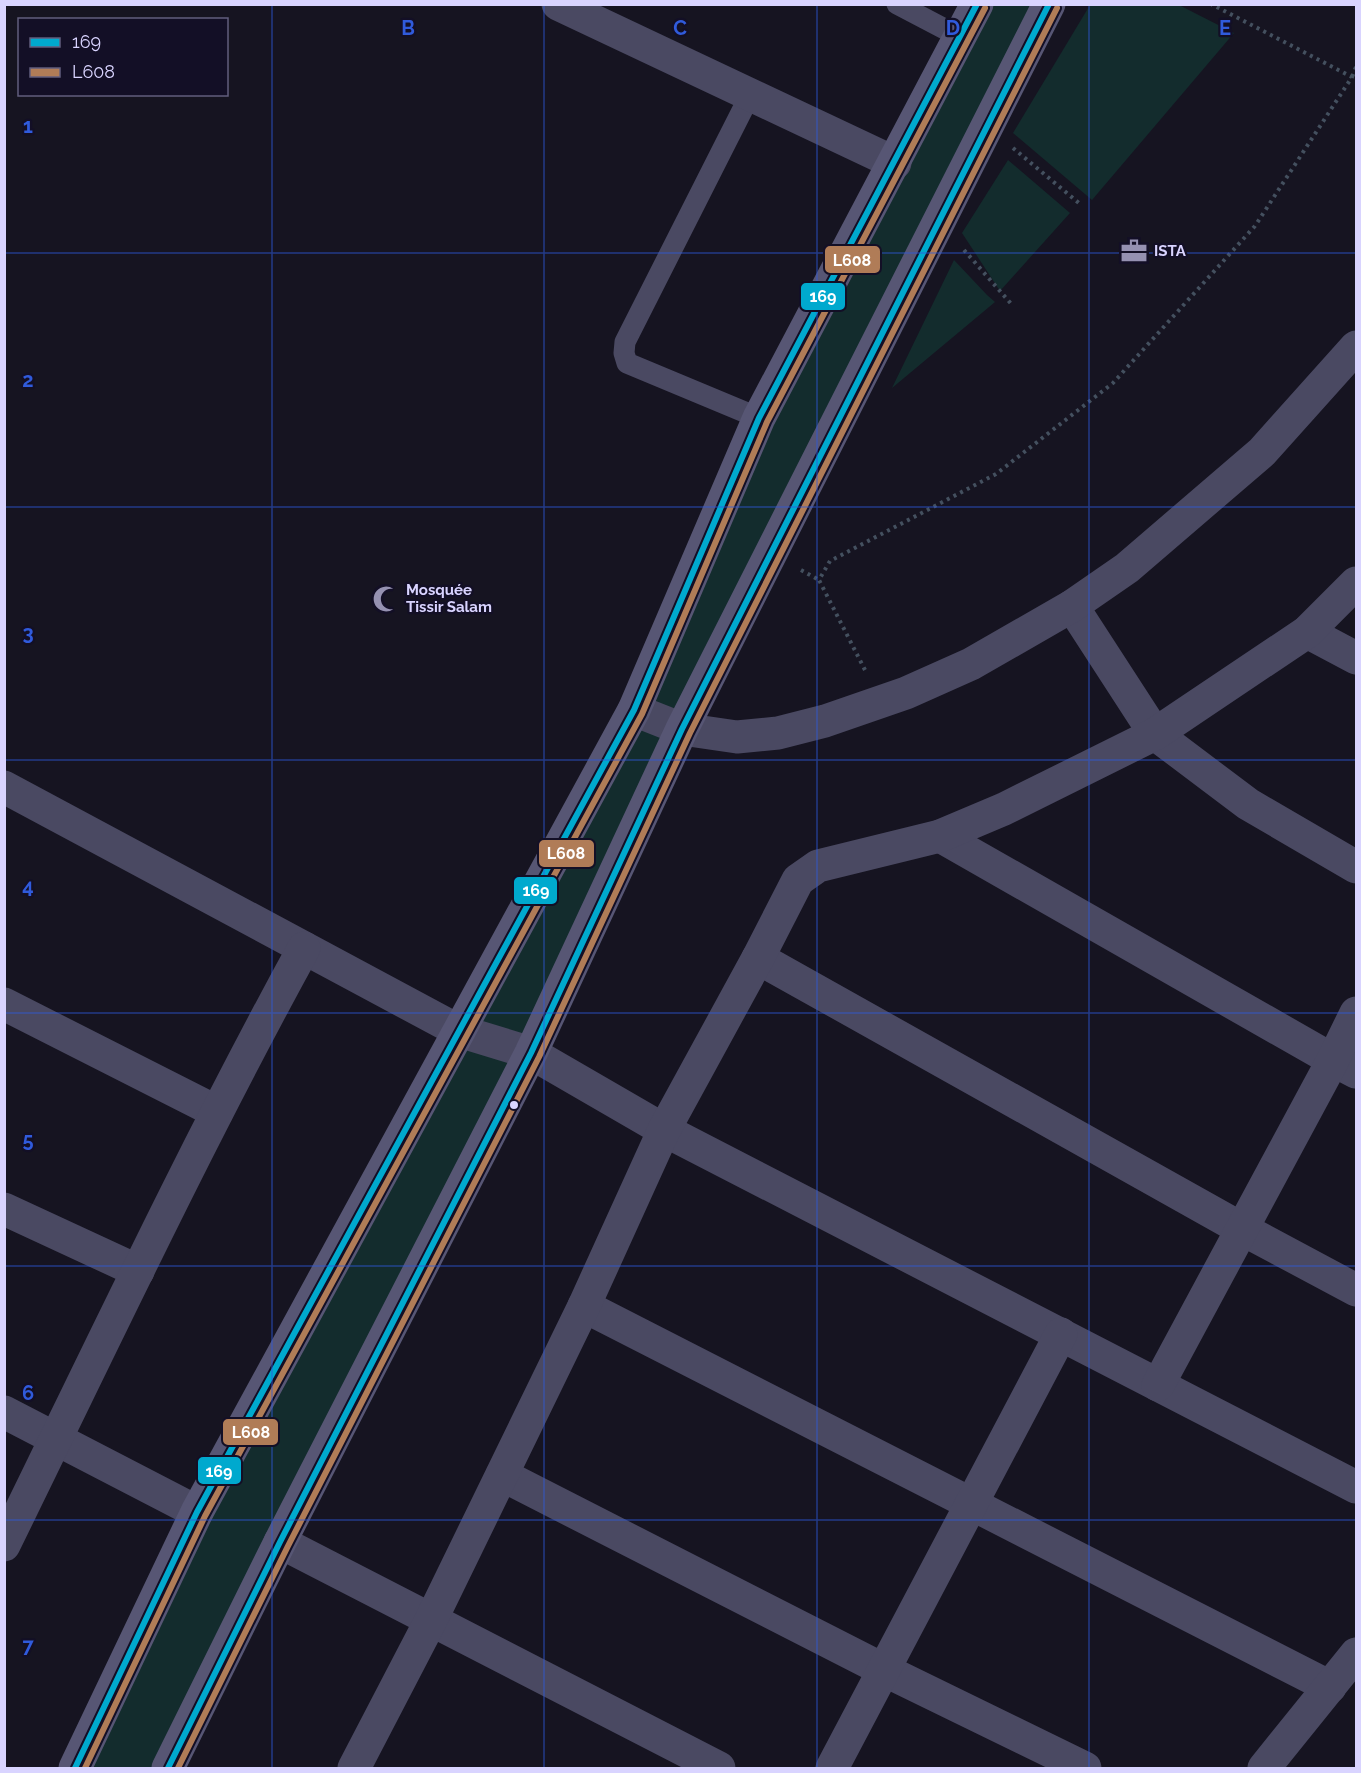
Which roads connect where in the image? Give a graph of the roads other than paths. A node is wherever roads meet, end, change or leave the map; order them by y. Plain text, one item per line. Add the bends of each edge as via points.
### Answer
1 (558, 4) edge
2 (897, 4) edge
3 (976, 4) edge
4 (1049, 4) edge
5 (960, 37) junction
6 (750, 95) junction
7 (895, 163) junction
8 (1356, 347) edge
9 (759, 418) junction
10 (1356, 583) edge
11 (1072, 606) junction
12 (1307, 632) junction
13 (1356, 658) edge
14 (634, 710) junction
15 (682, 729) junction
16 (1155, 734) junction
17 (4, 788) edge
18 (940, 836) junction
19 (1356, 867) edge
20 (304, 948) junction
21 (758, 958) junction
22 (4, 1004) edge
23 (1356, 1013) edge
24 (459, 1031) junction
25 (531, 1053) junction
26 (1345, 1066) edge
27 (217, 1112) junction
28 (664, 1130) junction
29 (4, 1209) edge
30 (1242, 1229) junction
31 (138, 1271) junction
32 (1356, 1290) edge
33 (584, 1306) junction
34 (1060, 1334) junction
35 (1158, 1385) junction
36 (4, 1412) edge
37 (57, 1438) junction
38 (502, 1475) junction
39 (1356, 1487) edge
40 (971, 1504) junction
41 (197, 1512) junction
42 (280, 1542) junction
43 (4, 1545) edge
44 (431, 1620) junction
45 (1356, 1654) edge
46 (884, 1670) junction
47 (1330, 1687) junction
48 (75, 1768) edge
49 (168, 1768) edge
50 (354, 1768) edge
51 (719, 1768) edge
52 (832, 1768) edge
53 (1085, 1768) edge
54 (1264, 1768) edge

1 - 6 street
2 - 5 lane
3 - 5 street
4 - 15 street
5 - 7 street
6 - 7 street
6 - 9 lane via 624,342 624,353 627,363
7 - 9 street
8 - 11 street via 1262,452 1127,568
9 - 14 street
10 - 12 street
11 - 15 street via 971,664 906,693 825,721 778,733 737,737
11 - 16 street
12 - 13 street
12 - 16 street
14 - 15 street
14 - 24 street
15 - 25 street
16 - 18 street via 1004,809
16 - 19 street via 1248,804
17 - 20 street
18 - 21 street via 818,866 798,880
18 - 26 street
20 - 24 street
20 - 27 street
21 - 28 street
21 - 30 street
22 - 27 street
23 - 26 street
24 - 25 street
24 - 41 street
25 - 28 street
25 - 42 street
26 - 30 street
27 - 31 street
28 - 33 street
28 - 34 street
29 - 31 street
30 - 32 street
30 - 35 street
31 - 37 street
33 - 38 street
33 - 40 street
34 - 35 street
34 - 40 street
35 - 39 street
36 - 37 street
37 - 41 street
37 - 43 street
38 - 44 street
38 - 46 street
40 - 46 street
40 - 47 street
41 - 48 street
42 - 44 street
42 - 49 street
44 - 50 street
44 - 51 street
45 - 47 street
46 - 52 street
46 - 53 street
47 - 54 street

